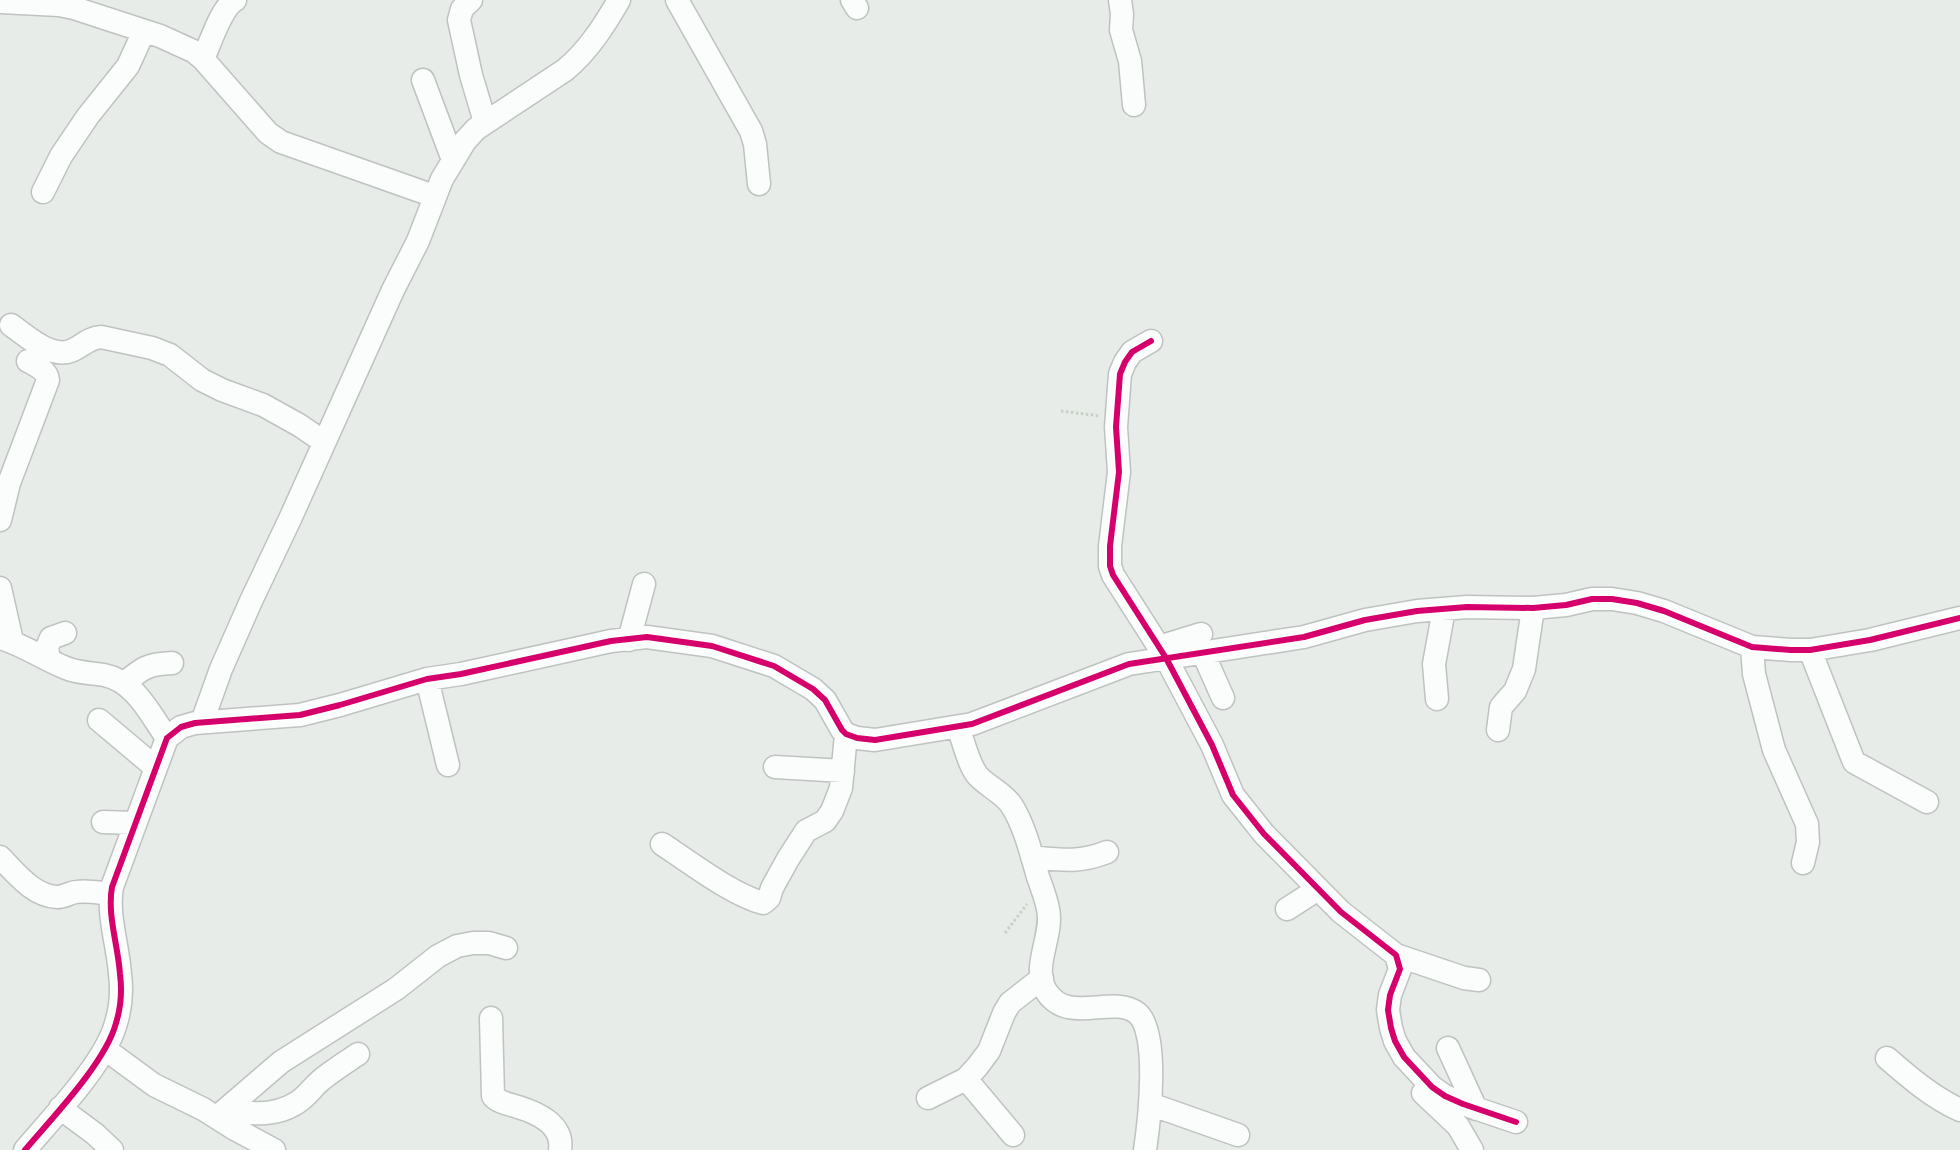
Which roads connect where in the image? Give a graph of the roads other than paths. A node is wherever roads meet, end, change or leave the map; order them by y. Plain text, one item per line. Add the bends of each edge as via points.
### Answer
1 (235, 0) edge
2 (471, 0) edge
3 (619, 0) edge
4 (678, 0) edge
5 (1120, 0) edge
6 (0, 2) edge
7 (99, 8) edge
8 (144, 31) junction
9 (203, 59) junction
10 (422, 80) dead end
11 (1134, 105) dead end
12 (485, 122) junction
13 (453, 160) junction
14 (759, 184) dead end
15 (43, 192) dead end
16 (434, 196) junction
17 (11, 326) dead end
18 (1152, 341) dead end
19 (28, 361) dead end
20 (324, 442) junction
21 (0, 520) edge
22 (644, 584) dead end
23 (0, 588) edge
24 (1533, 608) junction
25 (1444, 609) junction
26 (1960, 618) edge
27 (65, 633) dead end
28 (6, 640) edge
29 (629, 640) junction
30 (1202, 643) junction
31 (1752, 647) junction
32 (1810, 650) junction
33 (1163, 652) junction
34 (49, 660) junction
35 (172, 663) dead end
36 (427, 679) junction
37 (125, 683) junction
38 (1223, 698) dead end
39 (1437, 699) dead end
40 (99, 720) dead end
41 (202, 722) junction
42 (958, 727) junction
43 (1498, 730) dead end
44 (846, 734) junction
45 (167, 738) junction
46 (448, 766) dead end
47 (775, 767) dead end
48 (156, 768) junction
49 (843, 771) junction
50 (1926, 802) dead end
51 (103, 822) dead end
52 (135, 823) junction
53 (662, 844) dead end
54 (1107, 852) dead end
55 (0, 857) edge
56 (1032, 857) junction
57 (1803, 863) dead end
58 (1318, 889) junction
59 (111, 894) junction
60 (1287, 909) dead end
61 (506, 948) dead end
62 (1396, 955) junction
63 (1042, 978) junction
64 (1479, 980) dead end
65 (491, 1018) dead end
66 (1395, 1041) junction
67 (105, 1048) junction
68 (1448, 1048) dead end
69 (358, 1054) dead end
70 (1888, 1058) dead end
71 (966, 1079) junction
72 (928, 1098) dead end
73 (1150, 1104) junction
74 (60, 1108) junction
75 (1476, 1108) junction
76 (1960, 1110) edge
77 (226, 1118) junction
78 (1516, 1122) dead end
79 (1013, 1135) dead end
80 (1238, 1135) dead end
81 (25, 1150) edge
82 (112, 1150) edge
83 (248, 1150) edge
84 (274, 1150) edge
85 (560, 1150) edge
86 (1145, 1150) edge
87 (1472, 1150) edge

1 - 9 street via 221,20
2 - 12 street via 462,8 459,20
3 - 12 street via 578,60
4 - 14 street via 751,131
5 - 11 street via 1121,30 1130,61
6 - 7 street
7 - 8 street
8 - 9 street via 182,45
8 - 15 street via 128,66 66,148
9 - 16 street via 268,133 281,142
10 - 13 street
12 - 13 street
13 - 16 street
16 - 20 street via 418,241
17 - 20 street via 57,352 66,353 92,338 101,337 152,348 178,360 202,380 263,405
18 - 33 street via 1132,352 1120,374 1117,418 1119,472 1110,566 1112,575
19 - 21 street via 47,374 48,380 9,483
20 - 41 street via 224,660
22 - 29 street
23 - 28 street
24 - 25 street
24 - 31 street via 1612,599 1637,603
24 - 43 street via 1524,669 1515,691 1501,707
25 - 30 street via 1394,614 1304,637
25 - 39 street via 1434,664
26 - 32 street via 1870,640
27 - 34 street via 51,638 47,647
28 - 34 street
29 - 36 street
29 - 44 street via 647,638 712,646 774,666 825,700
30 - 33 street
30 - 38 street
31 - 32 street
31 - 57 street via 1754,674 1774,750 1807,824 1808,842
32 - 50 street via 1854,762
33 - 42 street
33 - 58 street via 1212,745 1234,795 1264,834
34 - 37 street via 72,671 104,675
35 - 37 street via 142,668
36 - 41 street via 300,715
36 - 46 street
37 - 45 street
40 - 48 street
41 - 45 street via 181,727
42 - 44 street via 875,740
42 - 56 street via 977,775 1012,806
44 - 49 street
45 - 48 street
47 - 49 street
48 - 52 street
49 - 53 street via 841,788 832,811 825,821 806,831 769,898 763,903 723,883
51 - 52 street
52 - 59 street
54 - 56 street via 1072,861
55 - 59 street via 34,890 56,897 74,892
56 - 63 street via 1050,919
58 - 60 street
58 - 62 street via 1340,912
59 - 67 street via 120,1004 116,1025
61 - 77 street via 473,943 456,946 438,956 396,989 281,1062
62 - 64 street
62 - 66 street via 1400,969 1388,1010
63 - 71 street via 1010,1003 989,1051
63 - 73 street via 1045,989 1061,1006 1122,1008 1138,1014 1144,1022 1148,1040
65 - 85 street via 493,1096 547,1120 560,1137
66 - 75 street via 1404,1057 1432,1087 1445,1096
66 - 87 street via 1397,1058 1404,1072 1458,1126
67 - 74 street
67 - 77 street via 154,1085
68 - 75 street
69 - 77 street via 319,1082 299,1102 270,1112
70 - 76 street via 1921,1087
71 - 72 street
71 - 79 street
73 - 80 street
73 - 86 street
74 - 81 street
74 - 82 street
75 - 78 street
77 - 83 street
77 - 84 street

